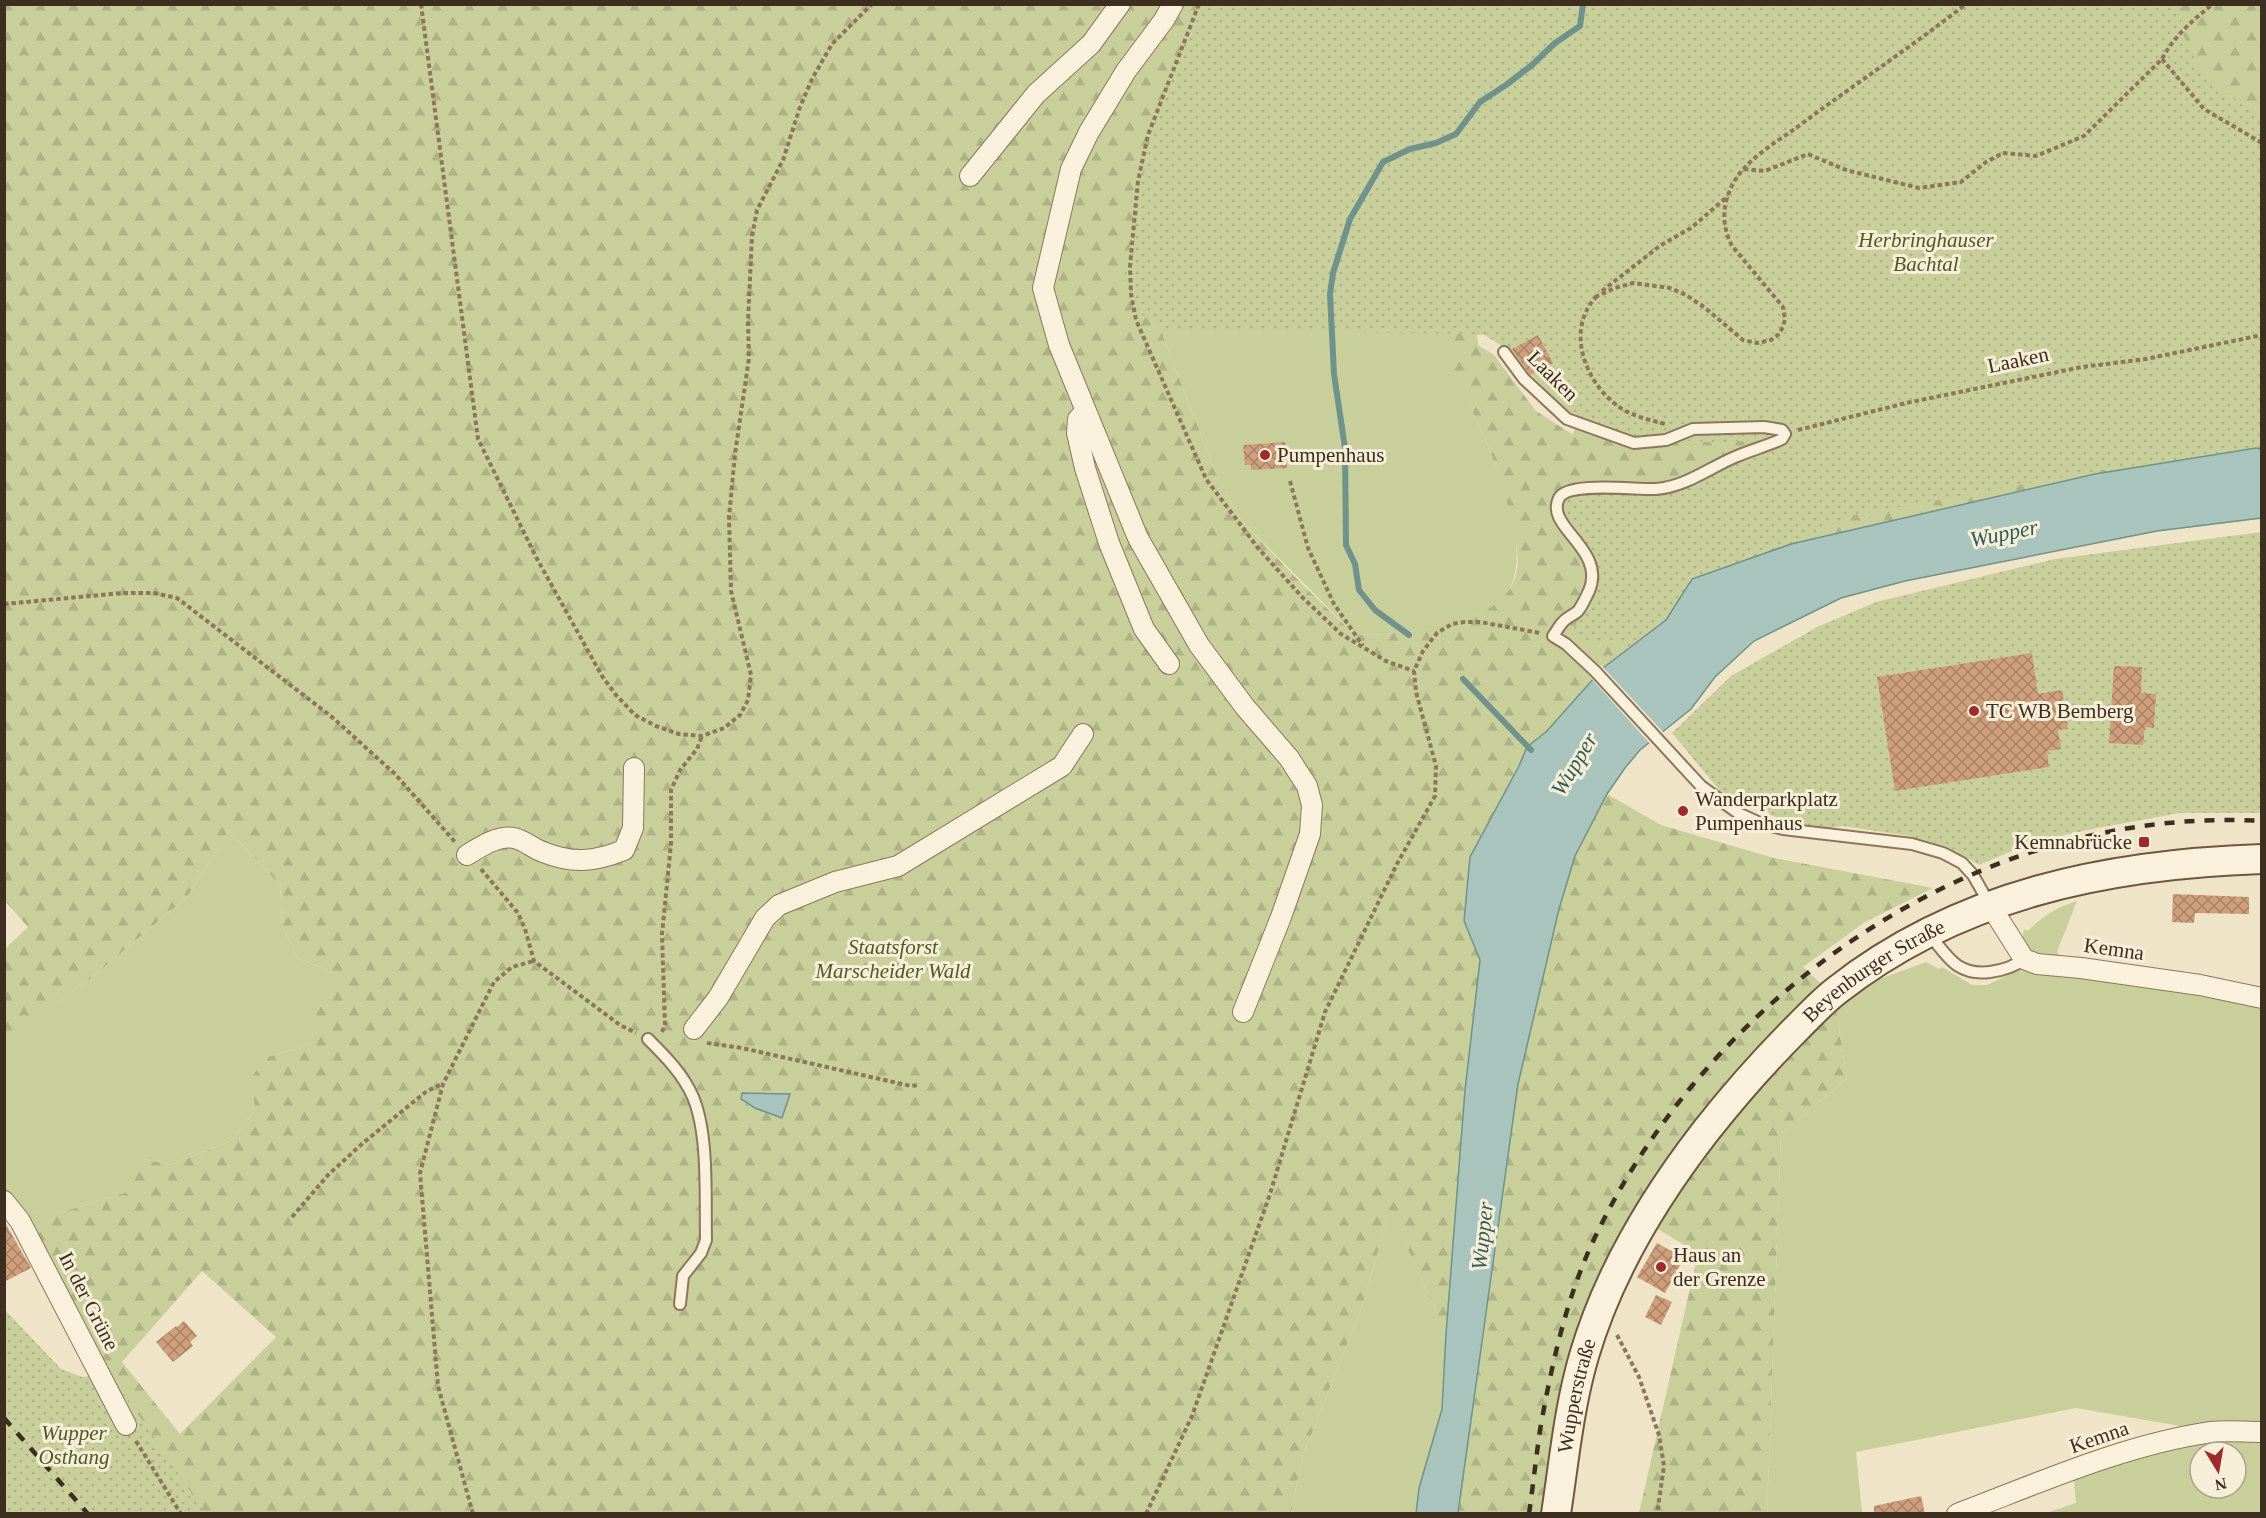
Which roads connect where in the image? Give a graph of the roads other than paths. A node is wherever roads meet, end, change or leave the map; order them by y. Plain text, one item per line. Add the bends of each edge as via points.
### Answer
1 (1120, 4) edge
2 (1173, 4) edge
3 (970, 176) dead end
4 (1504, 352) dead end
5 (1086, 411) junction
6 (1169, 664) dead end
7 (1083, 734) dead end
8 (634, 768) dead end
9 (467, 855) road end
10 (2262, 859) edge
11 (1990, 905) junction
12 (1928, 932) junction
13 (2025, 959) junction
14 (2262, 998) edge
15 (1243, 1012) dead end
16 (697, 1036) road end
17 (648, 1039) road end
18 (4, 1201) edge
19 (1612, 1281) joint
20 (680, 1304) dead end
21 (126, 1425) road end
22 (2262, 1432) edge
23 (1556, 1514) edge
24 (1957, 1514) edge

1 - 3 street via 1091,44 1036,94
2 - 5 street via 1126,71 1071,169 1043,288 1059,345
4 - 11 lane, Laaken via 1524,379 1567,418 1634,443 1666,440 1693,429 1764,427 1778,428 1785,434 1774,443 1670,487 1579,488 1561,494 1557,501 1559,516 1589,557 1593,580 1578,611 1553,636 1595,670 1701,786 1738,813 1783,829 1912,844 1943,853 1962,863
5 - 6 street via 1078,419 1077,433 1109,543 1144,629
5 - 15 street via 1138,538 1199,645 1245,708 1289,758 1307,786 1312,804 1311,834
7 - 16 street via 1062,766 898,866 835,882 779,904 765,918
8 - 9 street via 633,828 624,850 602,859 572,861 514,838 492,841
10 - 11 main road, Beyenburger Straße via 2136,868 2061,883
11 - 12 main road, Beyenburger Straße
11 - 13 street
12 - 13 lane via 1953,963 1976,974 2014,967
12 - 19 main road, Beyenburger Straße via 1834,992 1762,1063 1670,1181
13 - 14 street, Kemna
17 - 20 lane via 680,1074 693,1097 703,1140 706,1240 683,1276
18 - 21 street, In der Grüne via 20,1221
19 - 23 main road, Wupperstraße via 1575,1393
22 - 24 street, Kemna via 2213,1432 2153,1444

